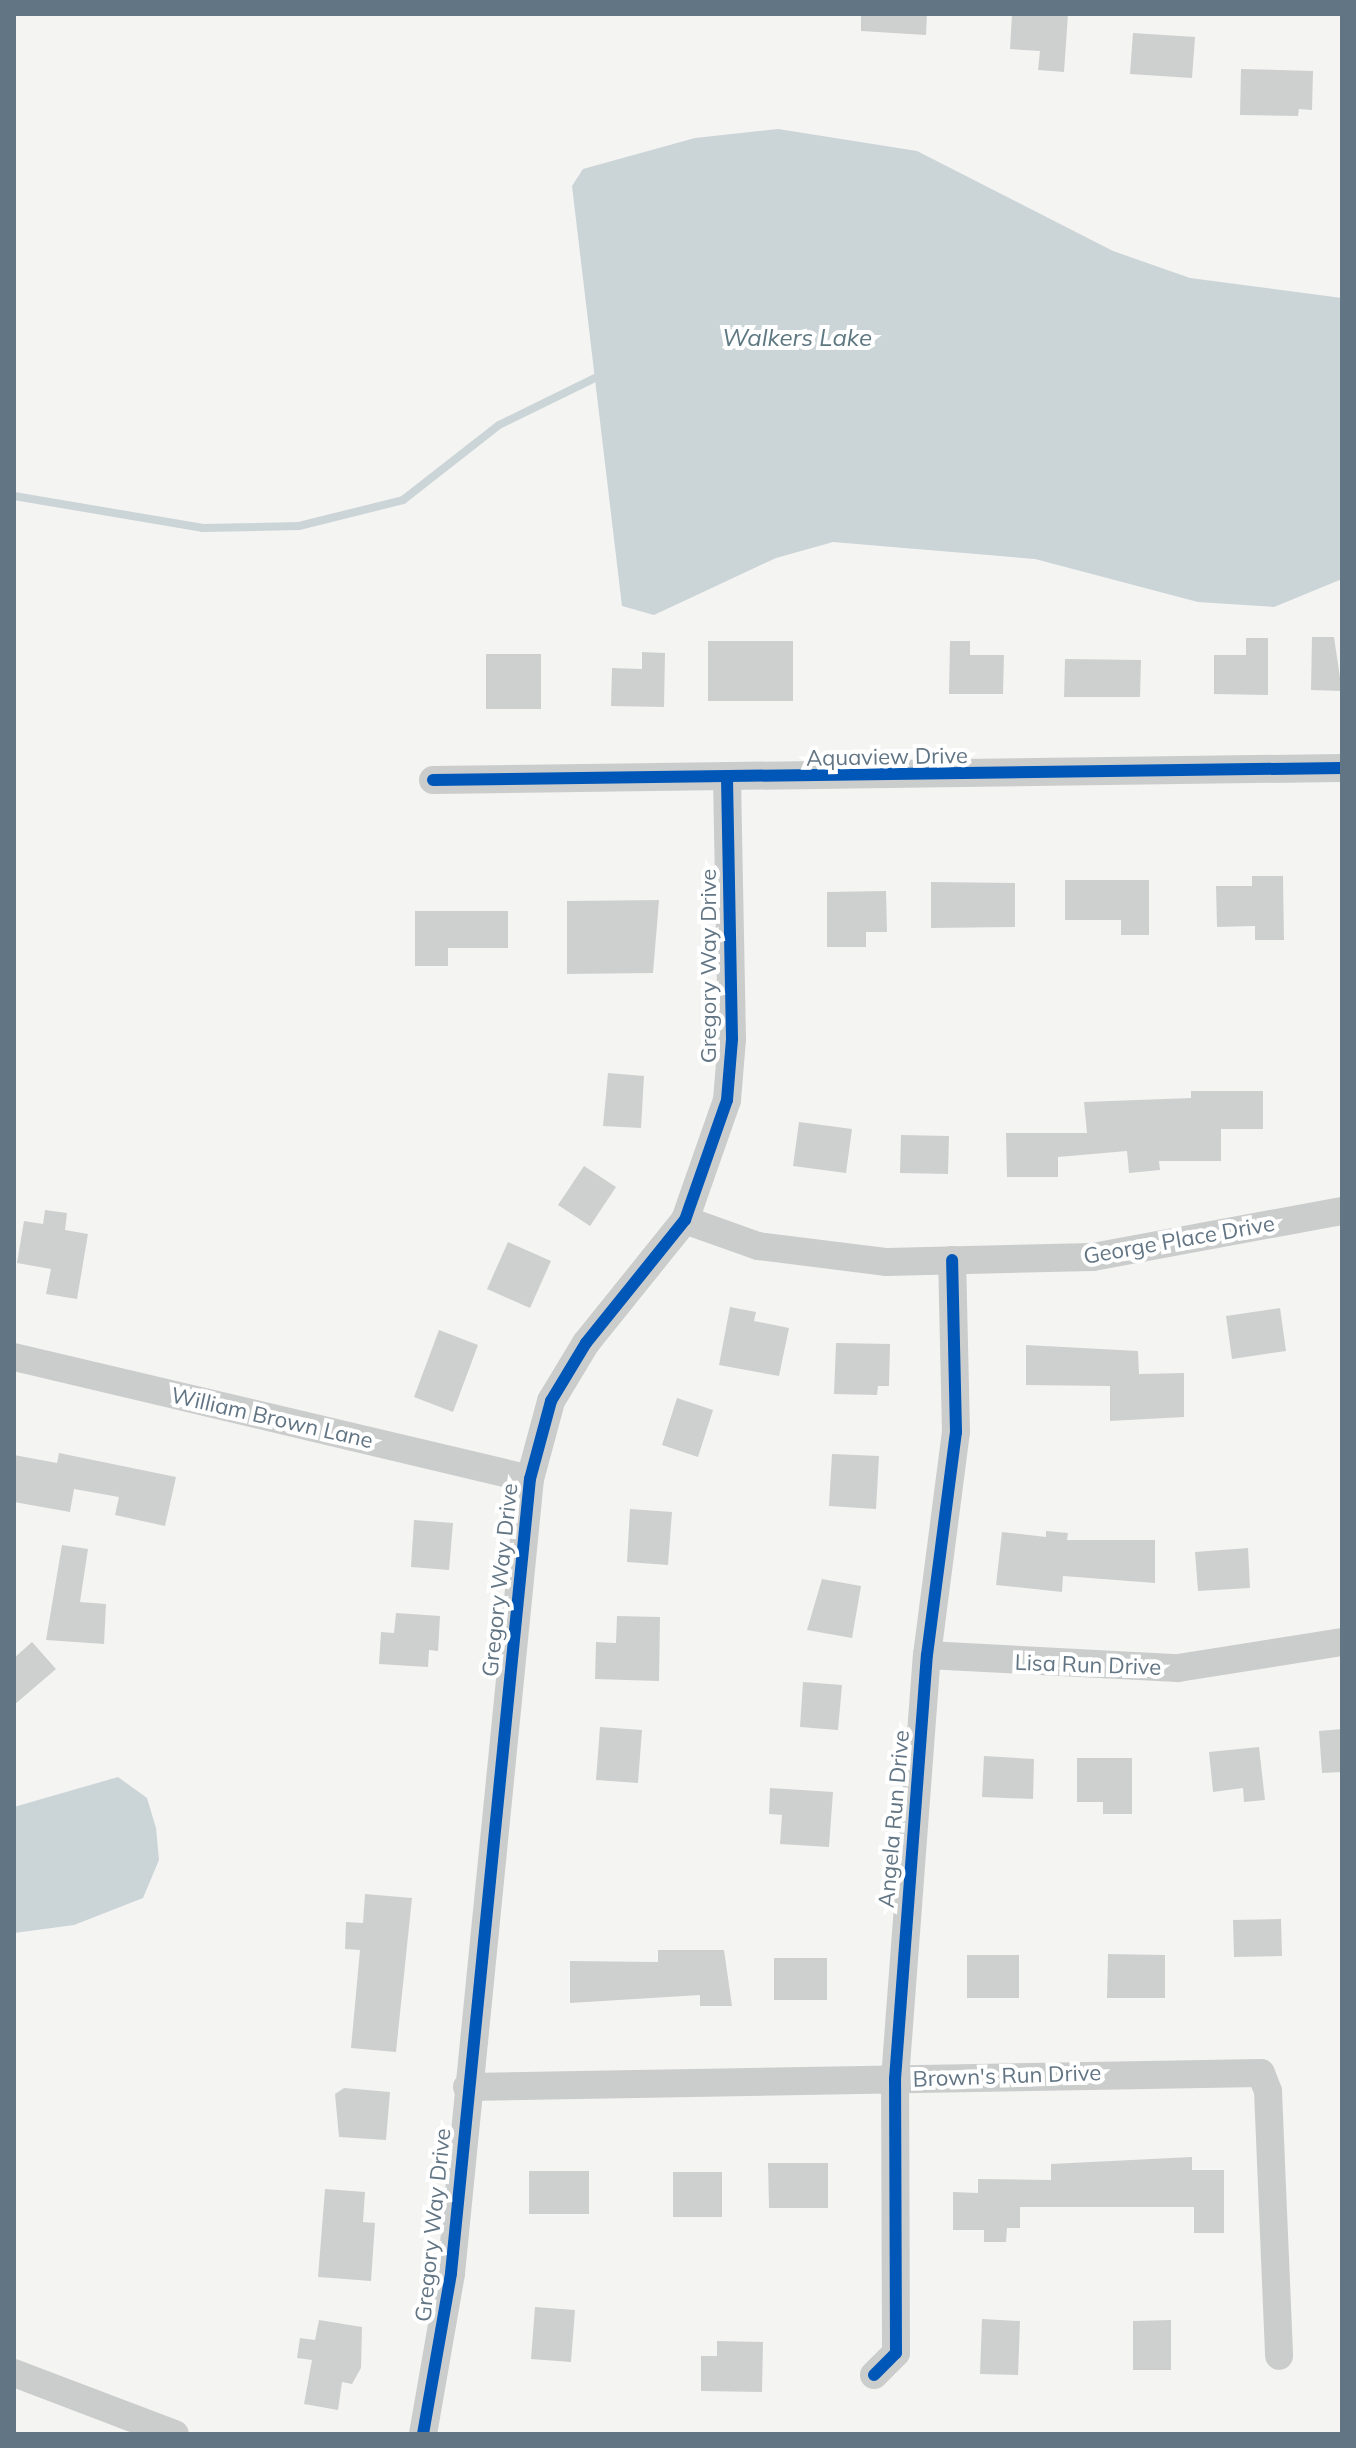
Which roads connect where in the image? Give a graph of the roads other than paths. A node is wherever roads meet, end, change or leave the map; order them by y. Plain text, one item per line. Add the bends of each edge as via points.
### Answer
1 (1342, 768) edge
2 (433, 780) dead end
3 (727, 780) junction
4 (1342, 1211) edge
5 (685, 1220) junction
6 (952, 1260) junction
7 (14, 1357) edge
8 (530, 1479) junction
9 (1342, 1642) edge
10 (927, 1655) junction
11 (895, 2079) junction
12 (467, 2087) junction
13 (1279, 2356) dead end
14 (14, 2373) edge
15 (874, 2375) dead end
16 (175, 2434) edge
17 (423, 2434) edge

1 - 3 street, Aquaview Drive
2 - 3 street, Aquaview Drive
3 - 5 street, Gregory Way Drive via 732,1039 727,1100
4 - 6 street, George Place Drive via 1093,1257
5 - 6 street, George Place Drive via 787,1251
5 - 8 street, Gregory Way Drive via 586,1343 551,1401
6 - 10 street, Angela Run Drive via 956,1432
7 - 8 street, William Brown Lane
8 - 12 street, Gregory Way Drive
9 - 10 street, Lisa Run Drive via 1178,1668
10 - 11 street, Angela Run Drive
11 - 12 street, Brown's Run Drive
11 - 13 street, Brown's Run Drive via 1261,2073 1268,2091
11 - 15 street, Angela Run Drive via 896,2353
12 - 17 street, Gregory Way Drive via 451,2273
14 - 16 street

